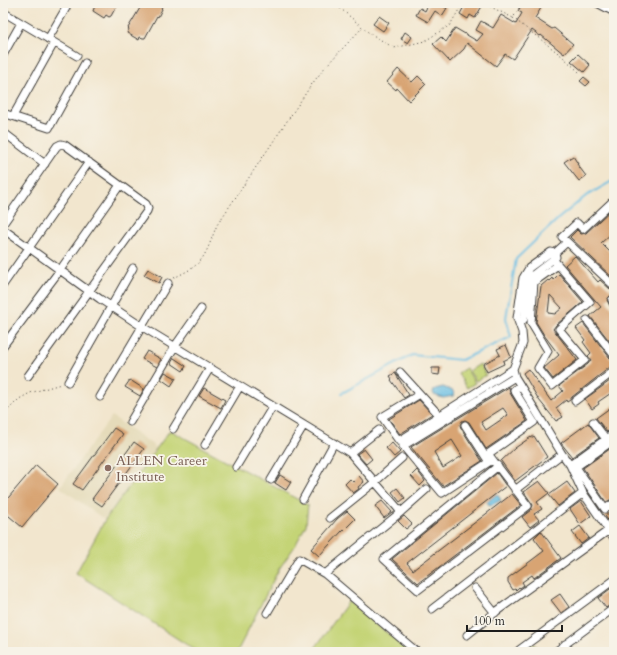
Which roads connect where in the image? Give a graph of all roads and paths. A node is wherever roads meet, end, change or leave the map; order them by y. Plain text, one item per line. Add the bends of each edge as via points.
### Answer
1 (334, 3) edge
2 (463, 3) edge
3 (483, 3) edge
4 (522, 3) edge
5 (597, 3) edge
6 (66, 8) dead end
7 (3, 12) edge
8 (614, 12) edge
9 (513, 18) junction
10 (21, 23) junction
11 (362, 28) junction
12 (51, 41) junction
13 (3, 56) edge
14 (77, 56) dead end
15 (85, 63) dead end
16 (579, 72) dead end
17 (3, 113) edge
18 (13, 116) junction
19 (3, 132) edge
20 (89, 162) junction
21 (45, 164) junction
22 (120, 185) junction
23 (614, 200) edge
24 (3, 224) edge
25 (3, 229) edge
26 (567, 242) junction
27 (30, 248) junction
28 (554, 256) junction
29 (558, 265) junction
30 (133, 268) dead end
31 (60, 270) junction
32 (168, 283) joint
33 (614, 284) edge
34 (3, 285) edge
35 (89, 292) junction
36 (111, 307) junction
37 (201, 309) dead end
38 (587, 320) dead end
39 (141, 326) junction
40 (3, 346) edge
41 (174, 346) junction
42 (614, 355) edge
43 (210, 368) junction
44 (513, 369) junction
45 (614, 371) edge
46 (400, 372) dead end
47 (28, 376) dead end
48 (515, 377) junction
49 (68, 382) joint
50 (520, 385) junction
51 (240, 386) junction
52 (420, 394) junction
53 (100, 397) dead end
54 (575, 401) dead end
55 (273, 406) junction
56 (3, 415) edge
57 (440, 416) junction
58 (130, 422) dead end
59 (593, 422) dead end
60 (304, 425) junction
61 (465, 425) dead end
62 (173, 429) dead end
63 (379, 430) dead end
64 (614, 433) edge
65 (606, 439) junction
66 (614, 440) edge
67 (334, 443) junction
68 (205, 445) dead end
69 (350, 453) junction
70 (562, 454) junction
71 (487, 456) junction
72 (402, 458) dead end
73 (570, 465) junction
74 (498, 466) junction
75 (236, 468) dead end
76 (271, 480) dead end
77 (375, 482) junction
78 (427, 489) dead end
79 (515, 490) junction
80 (583, 493) junction
81 (303, 499) dead end
82 (614, 503) edge
83 (400, 512) junction
84 (330, 518) dead end
85 (612, 533) edge
86 (325, 574) junction
87 (614, 580) edge
88 (475, 588) dead end
89 (432, 608) dead end
90 (614, 608) edge
91 (266, 613) dead end
92 (495, 613) junction
93 (467, 635) dead end
94 (565, 644) junction
95 (519, 650) dead end
96 (417, 652) edge
97 (555, 652) edge
98 (570, 652) edge

1 - 11 path
2 - 11 path via 450,25 425,41 394,48
3 - 9 path
4 - 9 path
5 - 8 street
6 - 12 street
7 - 10 street
9 - 16 path
10 - 12 street
10 - 13 street
11 - 32 path via 326,66 294,108 217,226 197,265
12 - 14 street
12 - 18 street
15 - 18 street via 49,128
17 - 18 street
19 - 21 street
20 - 21 street via 61,144
20 - 22 street
20 - 27 street
21 - 24 street
22 - 31 street
22 - 35 street via 148,208
23 - 26 street via 583,229 577,223 562,237
25 - 27 street
26 - 28 street
26 - 33 street
27 - 31 street
27 - 34 street
28 - 29 street
28 - 44 street via 551,252 529,268 523,278 517,318 522,332 522,343
29 - 29 street via 590,302 559,329 585,360 552,386 538,368 548,351 531,323 534,282
30 - 36 street
31 - 35 street
31 - 40 street
32 - 39 street
35 - 36 street
35 - 47 street
36 - 39 street
36 - 49 street
37 - 41 street
38 - 42 street
39 - 41 street
39 - 53 street
41 - 43 street
41 - 58 street
43 - 51 street
43 - 62 street
44 - 48 street
44 - 57 street
45 - 54 street
46 - 52 street
48 - 50 street
48 - 71 street via 403,446 442,493 489,462
49 - 56 path via 20,399
50 - 70 street
50 - 71 street via 514,390 534,422
51 - 55 street
51 - 68 street
52 - 57 street
52 - 57 street via 382,417 399,441
55 - 60 street
55 - 75 street
59 - 65 street
60 - 67 street
60 - 76 street
61 - 71 street
63 - 69 street
64 - 65 street
65 - 73 street
66 - 82 street via 576,467 605,509
67 - 69 street
67 - 81 street
69 - 77 street
70 - 73 street
70 - 79 street
71 - 74 street
72 - 77 street
73 - 80 street
74 - 79 street
74 - 79 street via 384,559 418,590 528,506
77 - 83 street
77 - 84 street
78 - 83 street
80 - 85 street
80 - 89 street
83 - 86 street
85 - 92 street
86 - 91 street via 299,559
86 - 96 street
87 - 95 street
88 - 92 street
90 - 94 street
92 - 93 street
94 - 97 street
94 - 98 street

